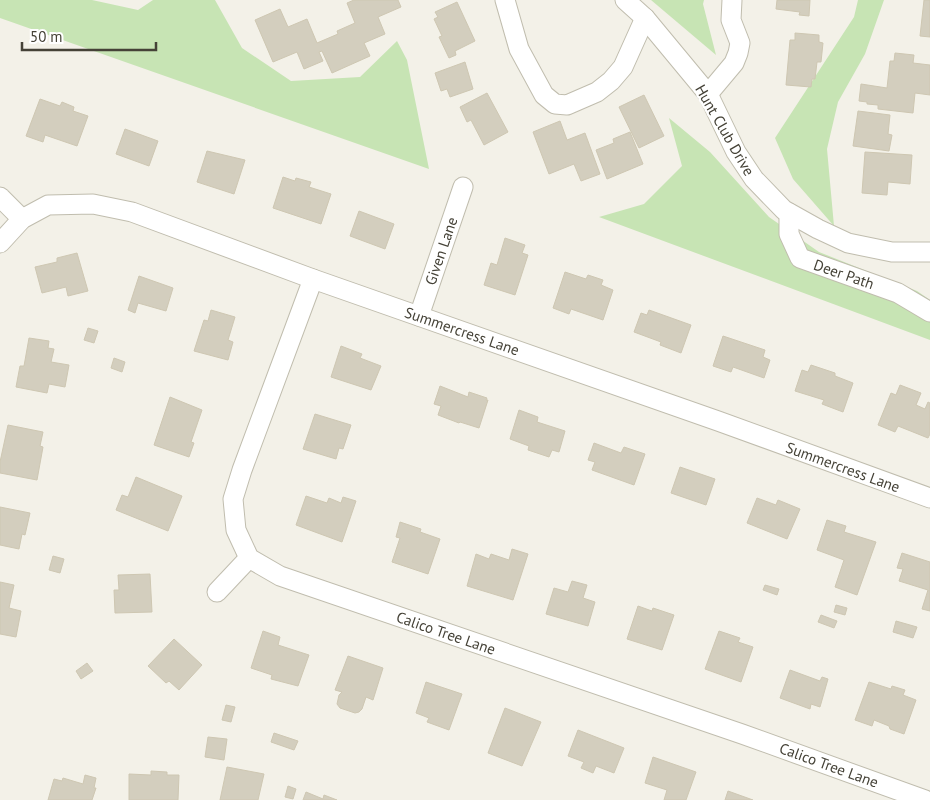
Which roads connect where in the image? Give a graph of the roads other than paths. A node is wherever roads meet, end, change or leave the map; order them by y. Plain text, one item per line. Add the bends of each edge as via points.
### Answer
1 (505, 0) edge
2 (625, 0) edge
3 (732, 0) edge
4 (646, 18) junction
5 (708, 94) junction
6 (462, 187) dead end
7 (0, 197) edge
8 (789, 213) junction
9 (22, 219) junction
10 (0, 243) edge
11 (930, 252) edge
12 (314, 279) junction
13 (930, 312) edge
14 (419, 316) junction
15 (930, 498) edge
16 (249, 558) junction
17 (217, 592) dead end
18 (925, 800) edge

1 - 4 street via 518,49 544,94 555,104 567,105 597,92 611,81 622,67
2 - 4 street, Hunt Club Drive
3 - 5 street via 732,20 740,44 738,53 734,63
4 - 5 street, Hunt Club Drive
5 - 8 street, Hunt Club Drive via 736,152 754,179
6 - 14 street, Given Lane
7 - 9 street
8 - 11 street, Hunt Club Drive via 848,243 892,252
8 - 13 street, Deer Path via 789,234 800,258 898,293
9 - 10 street, Summercress Lane
9 - 12 street, Summercress Lane via 48,205 93,204 132,212
12 - 14 street, Summercress Lane
12 - 16 street via 234,499 236,530
14 - 15 street, Summercress Lane
16 - 17 street
16 - 18 street, Calico Tree Lane via 280,576

